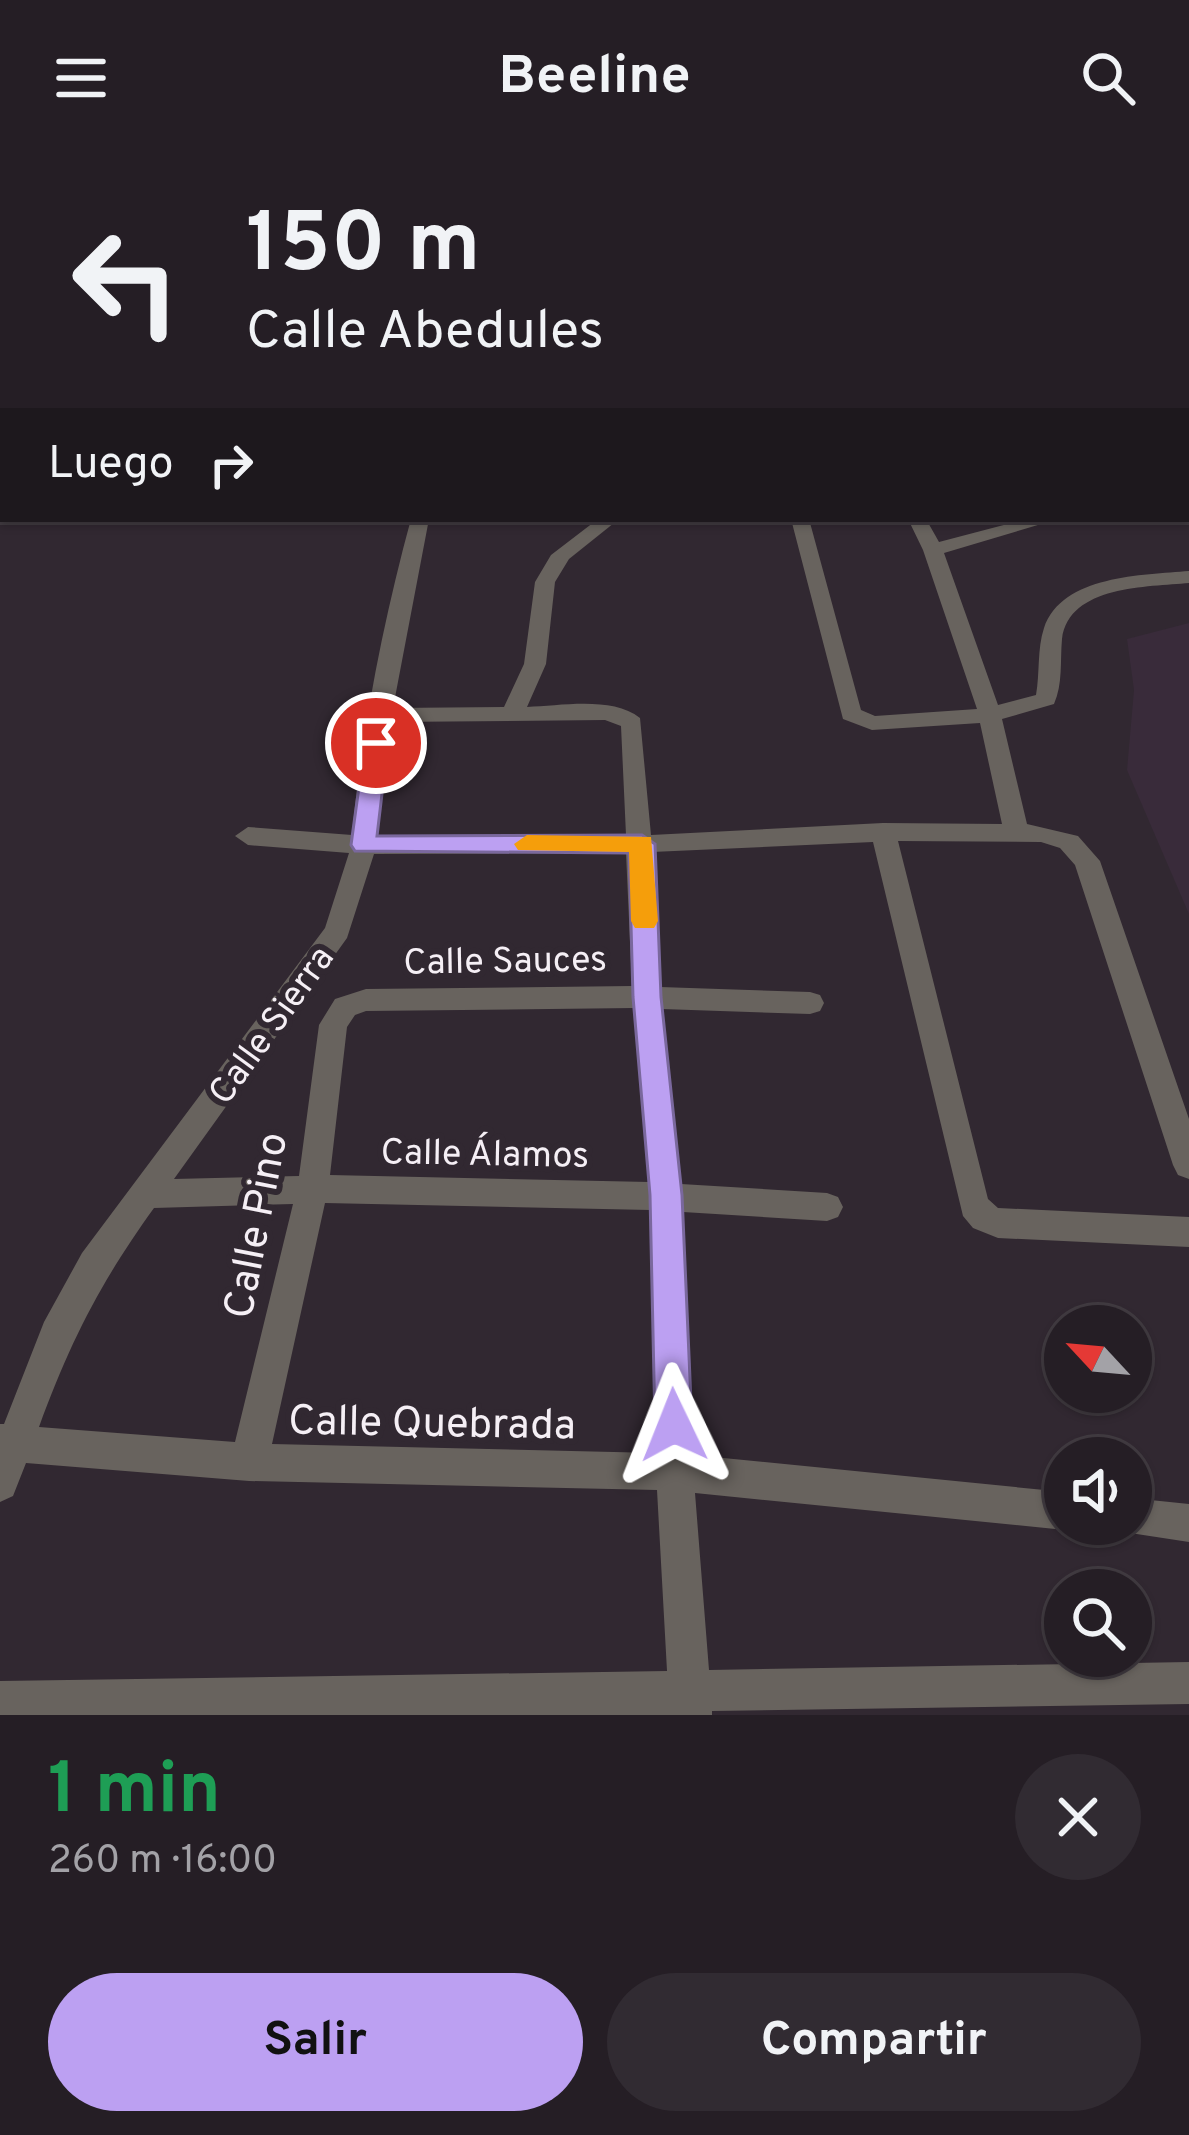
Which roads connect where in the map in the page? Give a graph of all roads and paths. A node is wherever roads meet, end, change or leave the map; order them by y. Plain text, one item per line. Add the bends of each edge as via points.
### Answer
1 (419, 522) edge
2 (606, 522) edge
3 (801, 522) edge
4 (919, 522) edge
5 (1038, 522) edge
6 (933, 550) junction
7 (1189, 577) edge
8 (383, 715) junction
9 (990, 715) junction
10 (511, 717) junction
11 (883, 832) junction
12 (1018, 833) junction
13 (248, 836) dead end
14 (642, 844) junction
15 (364, 845) junction
16 (647, 997) junction
17 (810, 1003) dead end
18 (345, 1007) joint
19 (1189, 1165) edge
20 (313, 1187) junction
21 (141, 1194) junction
22 (666, 1195) junction
23 (827, 1207) dead end
24 (1189, 1232) edge
25 (6, 1443) edge
26 (249, 1462) junction
27 (675, 1472) junction
28 (0, 1483) edge
29 (1044, 1509) edge
30 (1152, 1519) edge
31 (1189, 1523) edge
32 (1189, 1683) edge
33 (0, 1702) edge
34 (690, 1703) edge

1 - 8 street, Calle Sierra
2 - 10 street via 561,555 545,582 535,664
3 - 9 street via 851,714 872,724
4 - 6 street
5 - 6 street
6 - 9 street
7 - 9 street via 1070,605 1054,626 1046,698
8 - 10 street
8 - 15 street, Calle Sierra
9 - 12 street
10 - 14 street via 628,718
11 - 12 street
11 - 14 street
11 - 24 street via 974,1206 998,1223
12 - 19 street via 1069,842 1087,862
13 - 15 street
14 - 15 street
14 - 16 street
15 - 21 street, Calle Sierra via 350,902 325,954
16 - 17 street, Calle Sauces
16 - 18 street, Calle Sauces via 366,1000
16 - 22 street
18 - 20 street, Calle Pino via 333,1025
20 - 21 street, Calle Álamos
20 - 22 street, Calle Álamos
20 - 26 street, Calle Pino
21 - 25 street, Calle Sierra via 56,1334
22 - 23 street, Calle Álamos
22 - 27 street
25 - 26 street, Calle Quebrada
25 - 28 street, Calle Sierra
26 - 27 street, Calle Quebrada
27 - 29 street, Calle Quebrada
27 - 34 street
30 - 31 street
32 - 34 street
33 - 34 street

